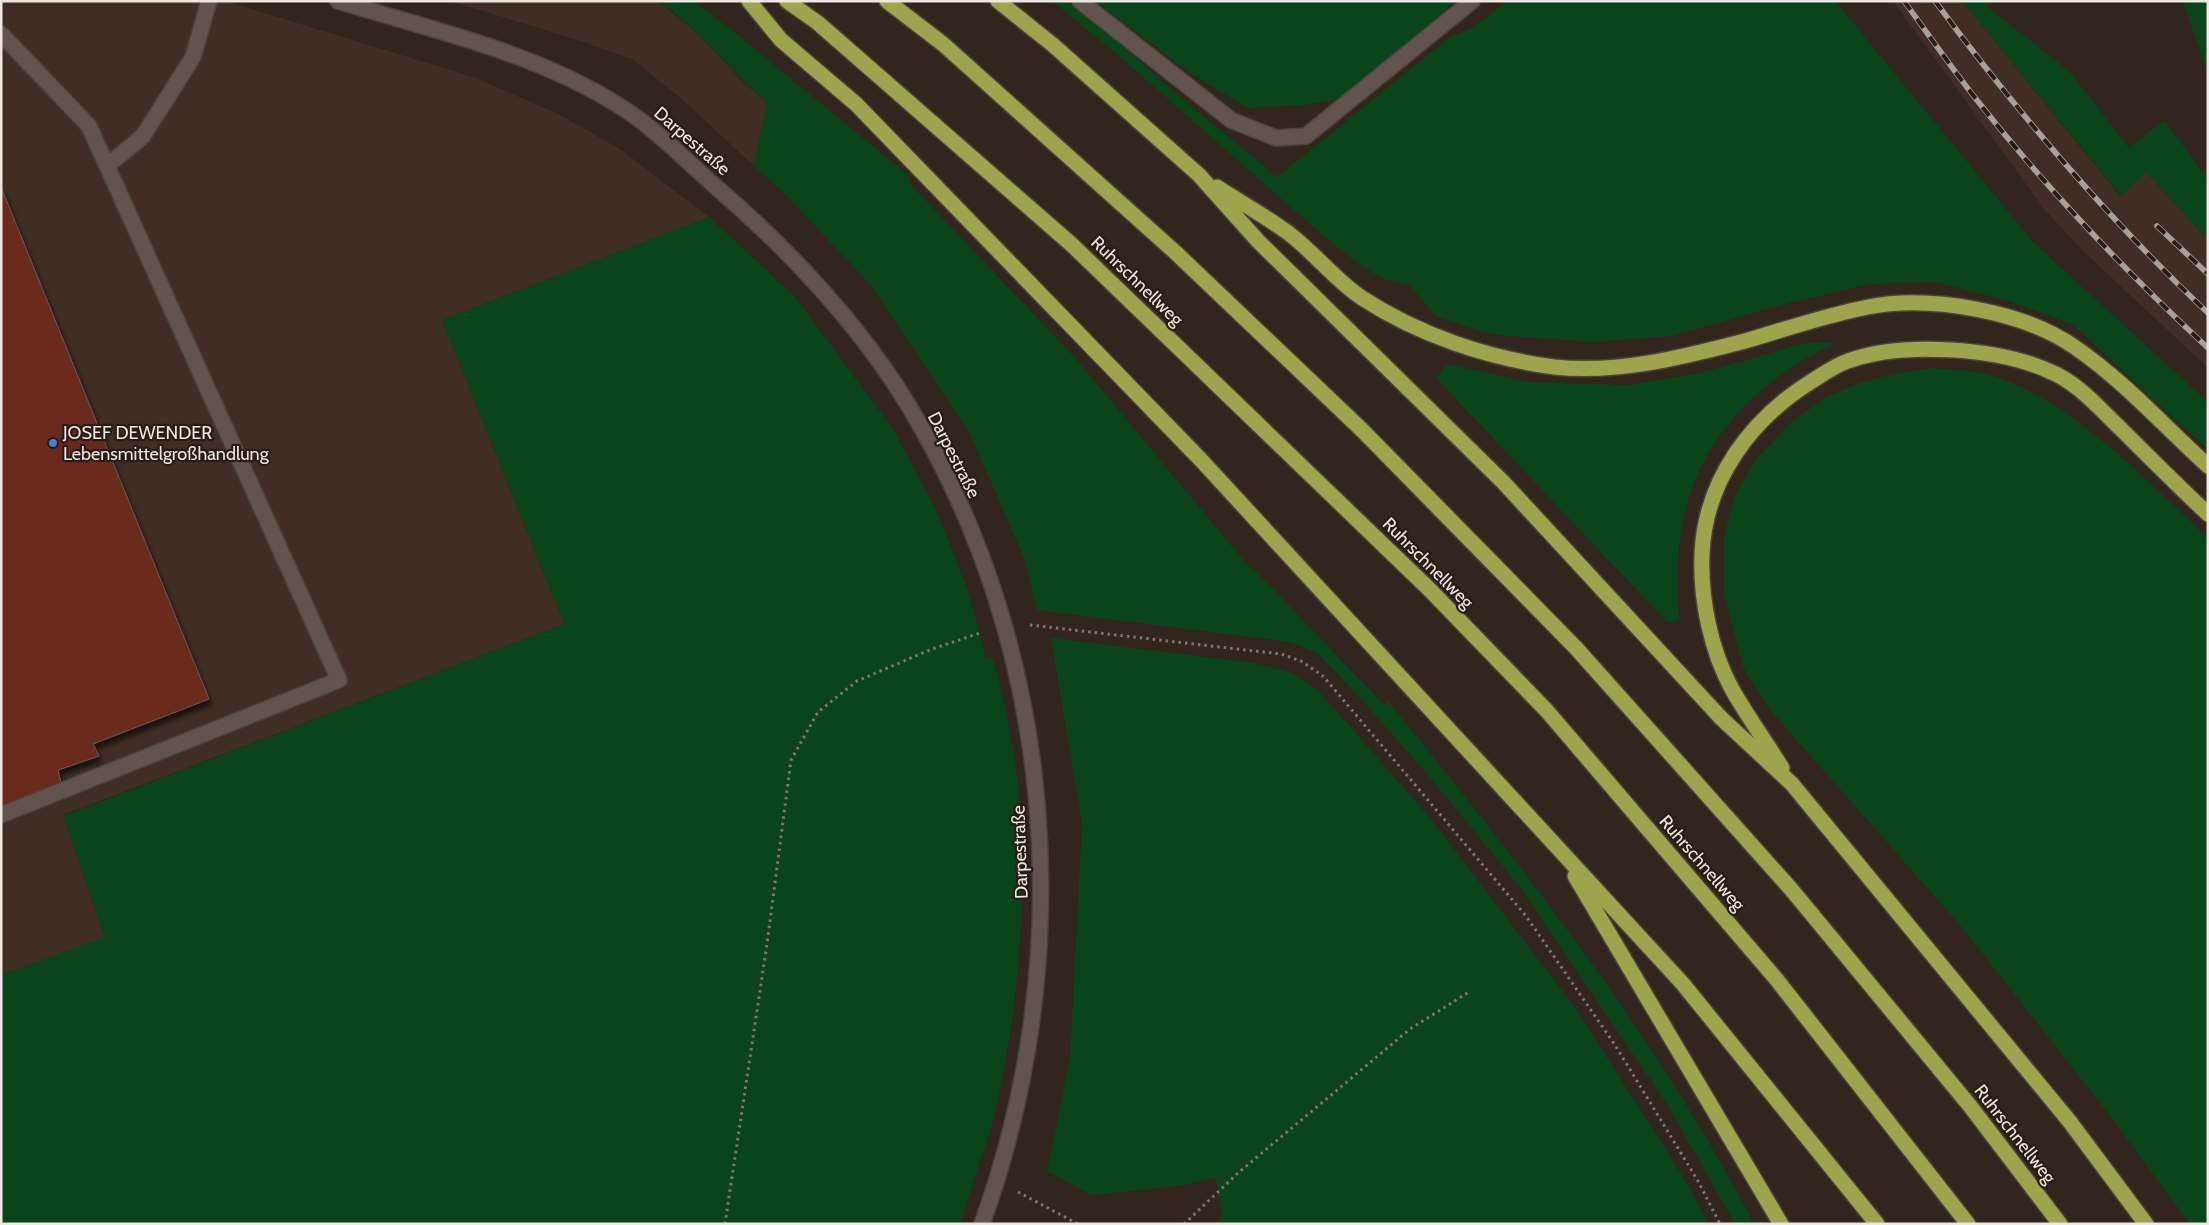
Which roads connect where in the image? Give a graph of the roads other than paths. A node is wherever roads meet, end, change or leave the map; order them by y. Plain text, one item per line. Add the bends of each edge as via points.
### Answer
1 (209, 1) edge
2 (338, 1) edge
3 (749, 1) edge
4 (787, 1) edge
5 (887, 1) edge
6 (998, 1) edge
7 (1080, 1) edge
8 (1472, 1) edge
9 (1, 34) edge
10 (107, 166) junction
11 (1199, 175) junction
12 (2208, 466) edge
13 (2208, 514) edge
14 (1792, 784) junction
15 (1, 815) edge
16 (1560, 851) junction
17 (982, 1224) edge
18 (1781, 1224) edge
19 (1877, 1224) edge
20 (1968, 1224) edge
21 (2060, 1224) edge
22 (2146, 1224) edge

1 - 10 street via 193,57 143,136
2 - 17 street, Darpestraße via 544,67 618,105 654,131 738,205 825,292 906,402 955,494 980,554 1014,666 1032,752 1039,810 1041,870 1037,978 1029,1039 1020,1091
3 - 16 highway via 781,40 856,104 1201,460
4 - 20 highway, Ruhrschnellweg via 818,23 1071,244 1430,590 1547,711 1777,980
5 - 21 highway, Ruhrschnellweg via 943,44 1175,252 1362,430 1576,648 1791,889 1970,1106
6 - 11 highway via 1053,45
7 - 8 street via 1231,120 1276,138 1306,136
9 - 10 street via 89,126
10 - 15 street via 339,680
11 - 12 highway via 1288,233 1361,297 1430,333 1467,347 1555,367 1630,366 1716,349 1868,307 1927,304 1966,308 2006,317 2074,346
11 - 14 highway via 1258,241 1503,482 1721,718
13 - 14 highway via 2084,394 2053,372 2022,360 1961,351 1874,355 1848,361 1788,396 1761,420 1726,468 1707,517 1702,554 1709,625 1718,658 1733,690
14 - 22 highway via 2070,1122
16 - 18 highway
16 - 19 highway via 1683,984

